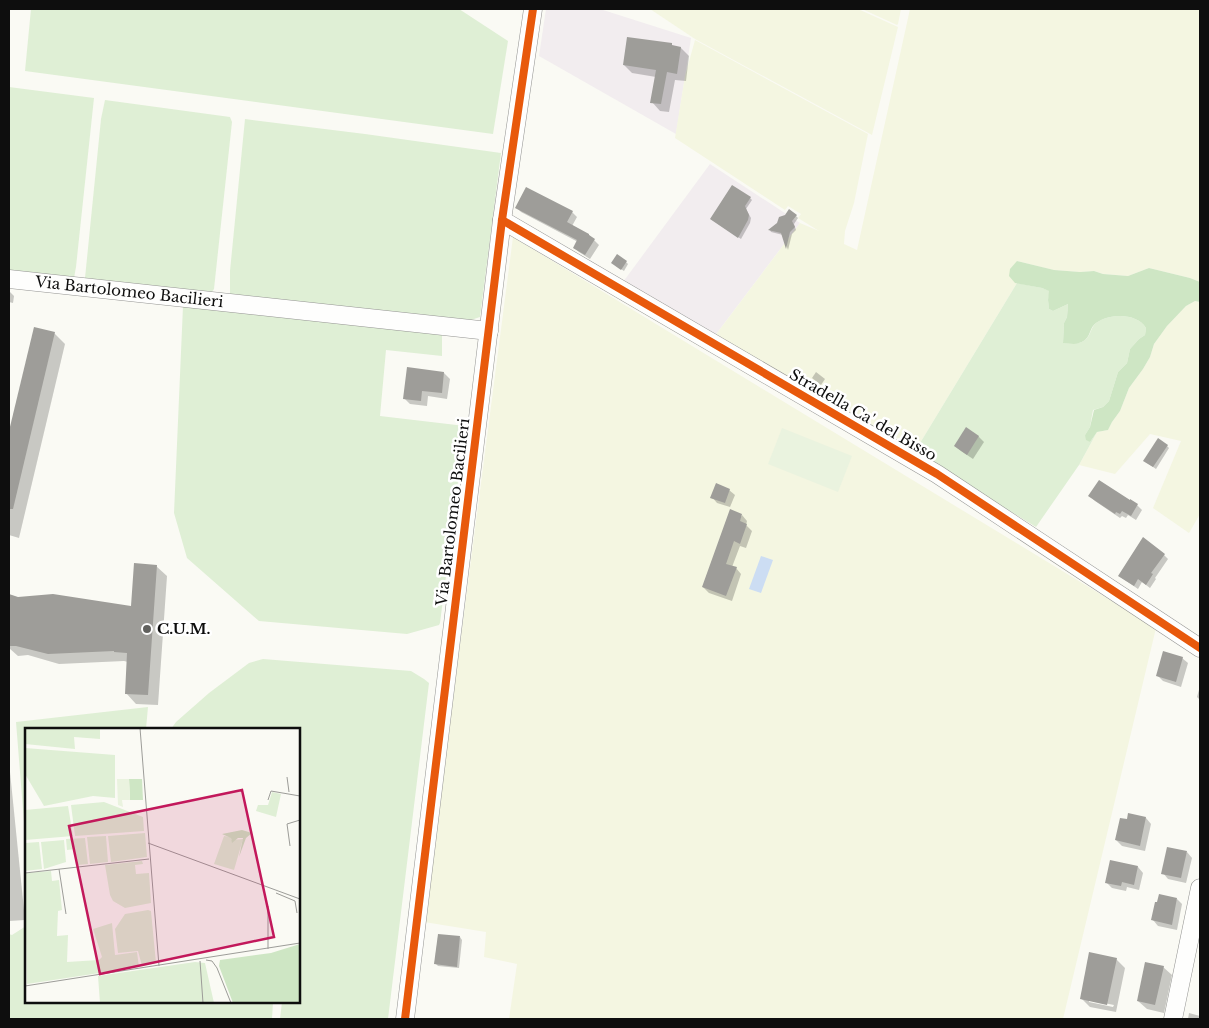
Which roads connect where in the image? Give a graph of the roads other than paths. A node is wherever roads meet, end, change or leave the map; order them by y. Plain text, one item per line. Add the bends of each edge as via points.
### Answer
1 (533, 9) edge
2 (502, 220) junction
3 (9, 279) edge
4 (489, 332) junction
5 (1200, 648) edge
6 (1200, 888) edge
7 (405, 1019) edge
8 (1173, 1019) edge

1 - 2 street, Via Bartolomeo Bacilieri
2 - 4 street, Via Bartolomeo Bacilieri
2 - 5 street, Stradella Ca' del Bisso via 937,474
3 - 4 street, Via Bartolomeo Bacilieri
4 - 7 street, Via Bartolomeo Bacilieri
6 - 8 street

